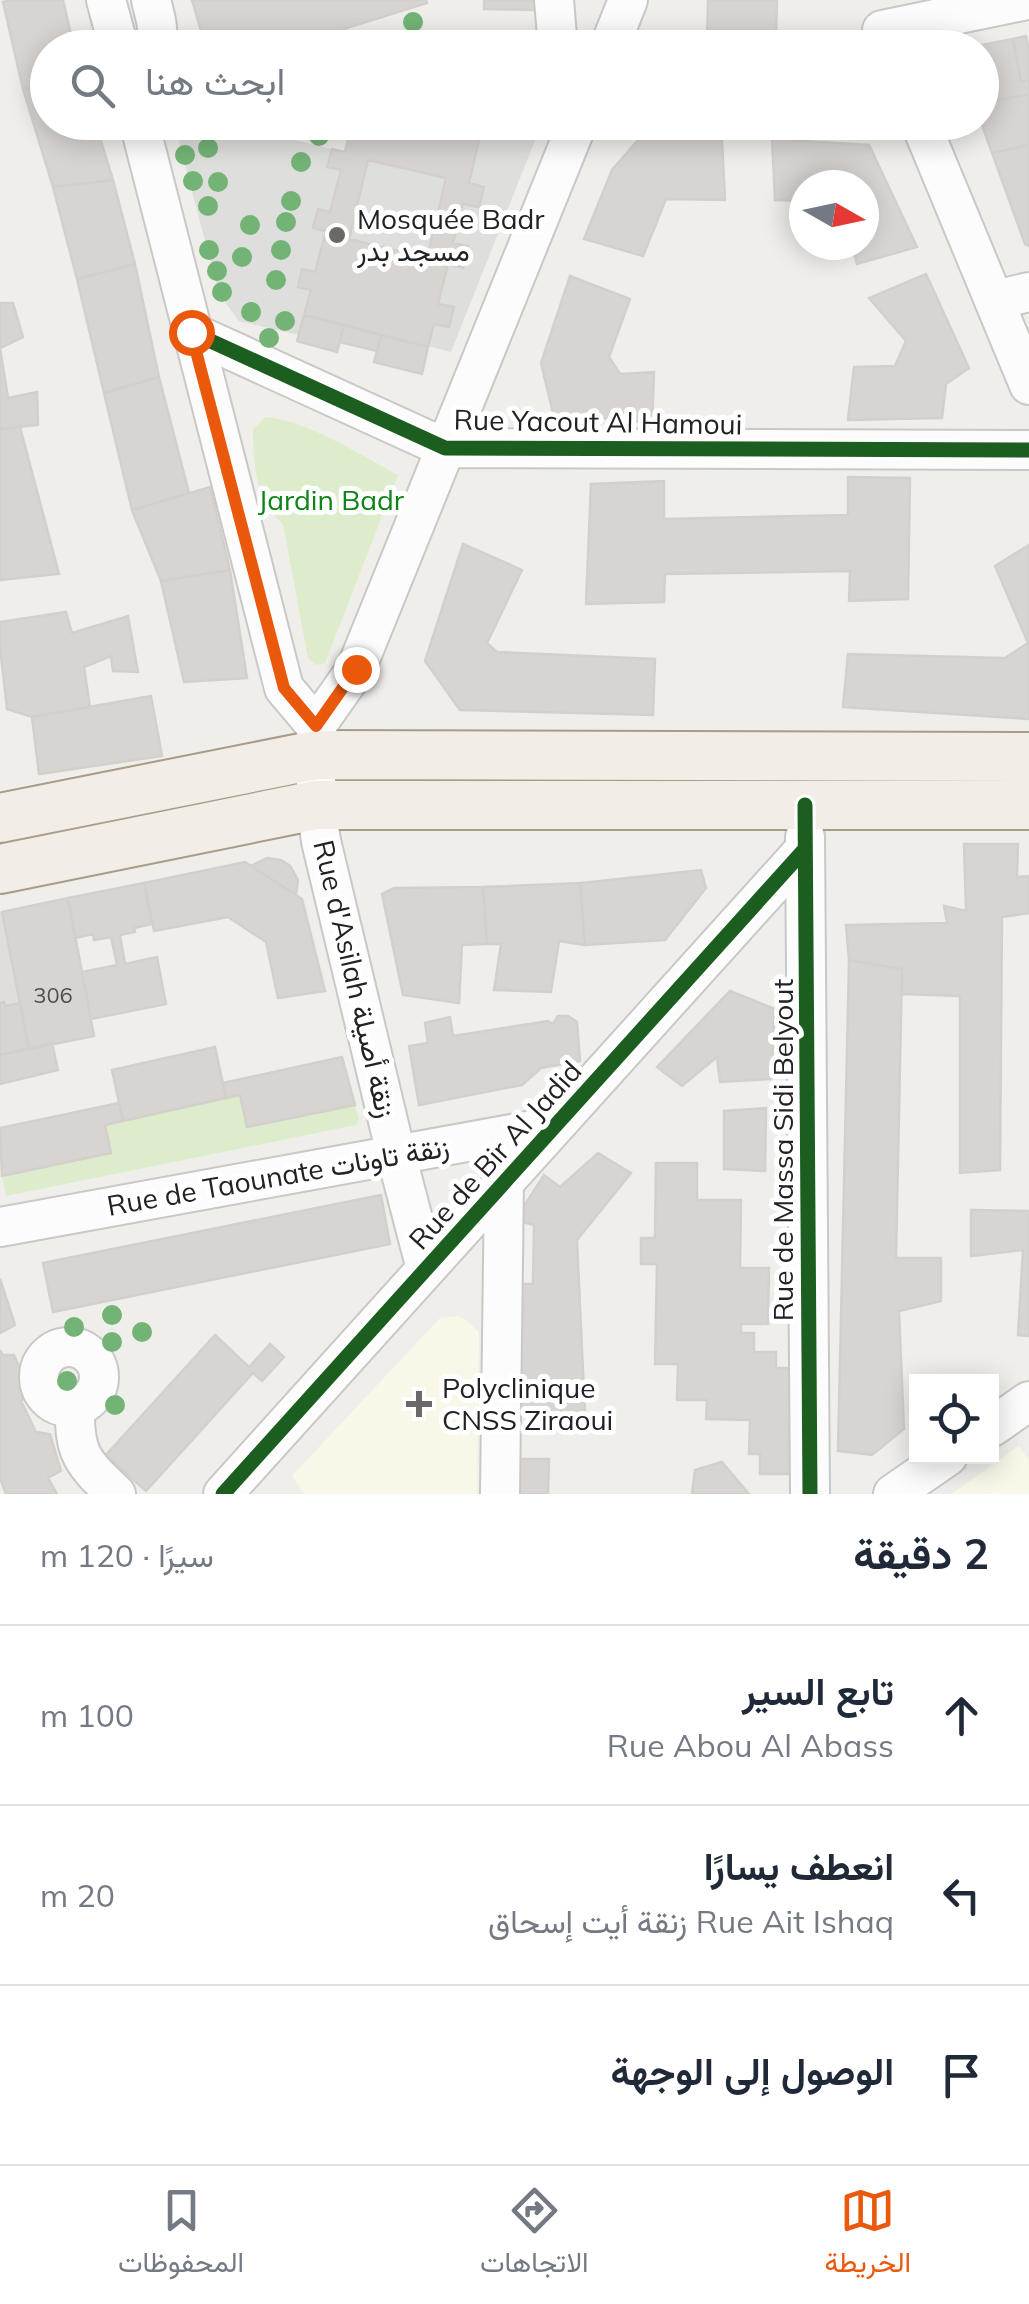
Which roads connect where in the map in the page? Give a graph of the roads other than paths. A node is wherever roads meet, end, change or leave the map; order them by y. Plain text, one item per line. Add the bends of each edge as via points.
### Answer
1 (106, 0) edge
2 (151, 0) edge
3 (628, 0) edge
4 (1027, 0) edge
5 (880, 26) edge
6 (115, 30) edge
7 (158, 30) edge
8 (616, 30) edge
9 (143, 140) edge
10 (571, 140) edge
11 (930, 140) edge
12 (1012, 296) edge
13 (191, 332) junction
14 (1029, 384) edge
15 (445, 448) junction
16 (1029, 450) edge
17 (316, 740) junction
18 (1029, 758) edge
19 (316, 805) junction
20 (1029, 805) edge
21 (0, 818) edge
22 (805, 827) junction
23 (0, 868) edge
24 (555, 1126) junction
25 (396, 1154) junction
26 (504, 1183) junction
27 (0, 1227) edge
28 (426, 1269) junction
29 (1029, 1401) edge
30 (74, 1407) dead end
31 (999, 1421) edge
32 (936, 1464) edge
33 (116, 1494) edge
34 (223, 1494) edge
35 (500, 1494) edge
36 (810, 1494) edge
37 (893, 1494) edge

1 - 6 street
2 - 7 street
3 - 8 street
4 - 5 street
9 - 13 street
10 - 15 street
11 - 12 street
12 - 14 street
13 - 15 street, Rue Yacout Al Hamoui
13 - 17 street via 284,688
15 - 16 street, Rue Yacout Al Hamoui
15 - 17 street via 356,669
17 - 18 main road
17 - 19 street, Rue d'Asilah زنقة أصيلة
17 - 21 main road
19 - 22 main road
19 - 23 main road
19 - 25 street, Rue d'Asilah زنقة أصيلة
20 - 22 main road
22 - 24 street, Rue de Bir Al Jadid
22 - 36 street, Rue de Massa Sidi Belyout
24 - 25 street, Rue de Taounate زنقة تاونات
24 - 26 street, Rue de Bir Al Jadid
25 - 27 street, Rue de Taounate زنقة تاونات
25 - 28 street, Rue d'Asilah زنقة أصيلة
26 - 28 street, Rue de Bir Al Jadid
26 - 35 street
28 - 34 street, Rue de Bir Al Jadid
29 - 31 street
30 - 33 street via 83,1461
32 - 37 street

